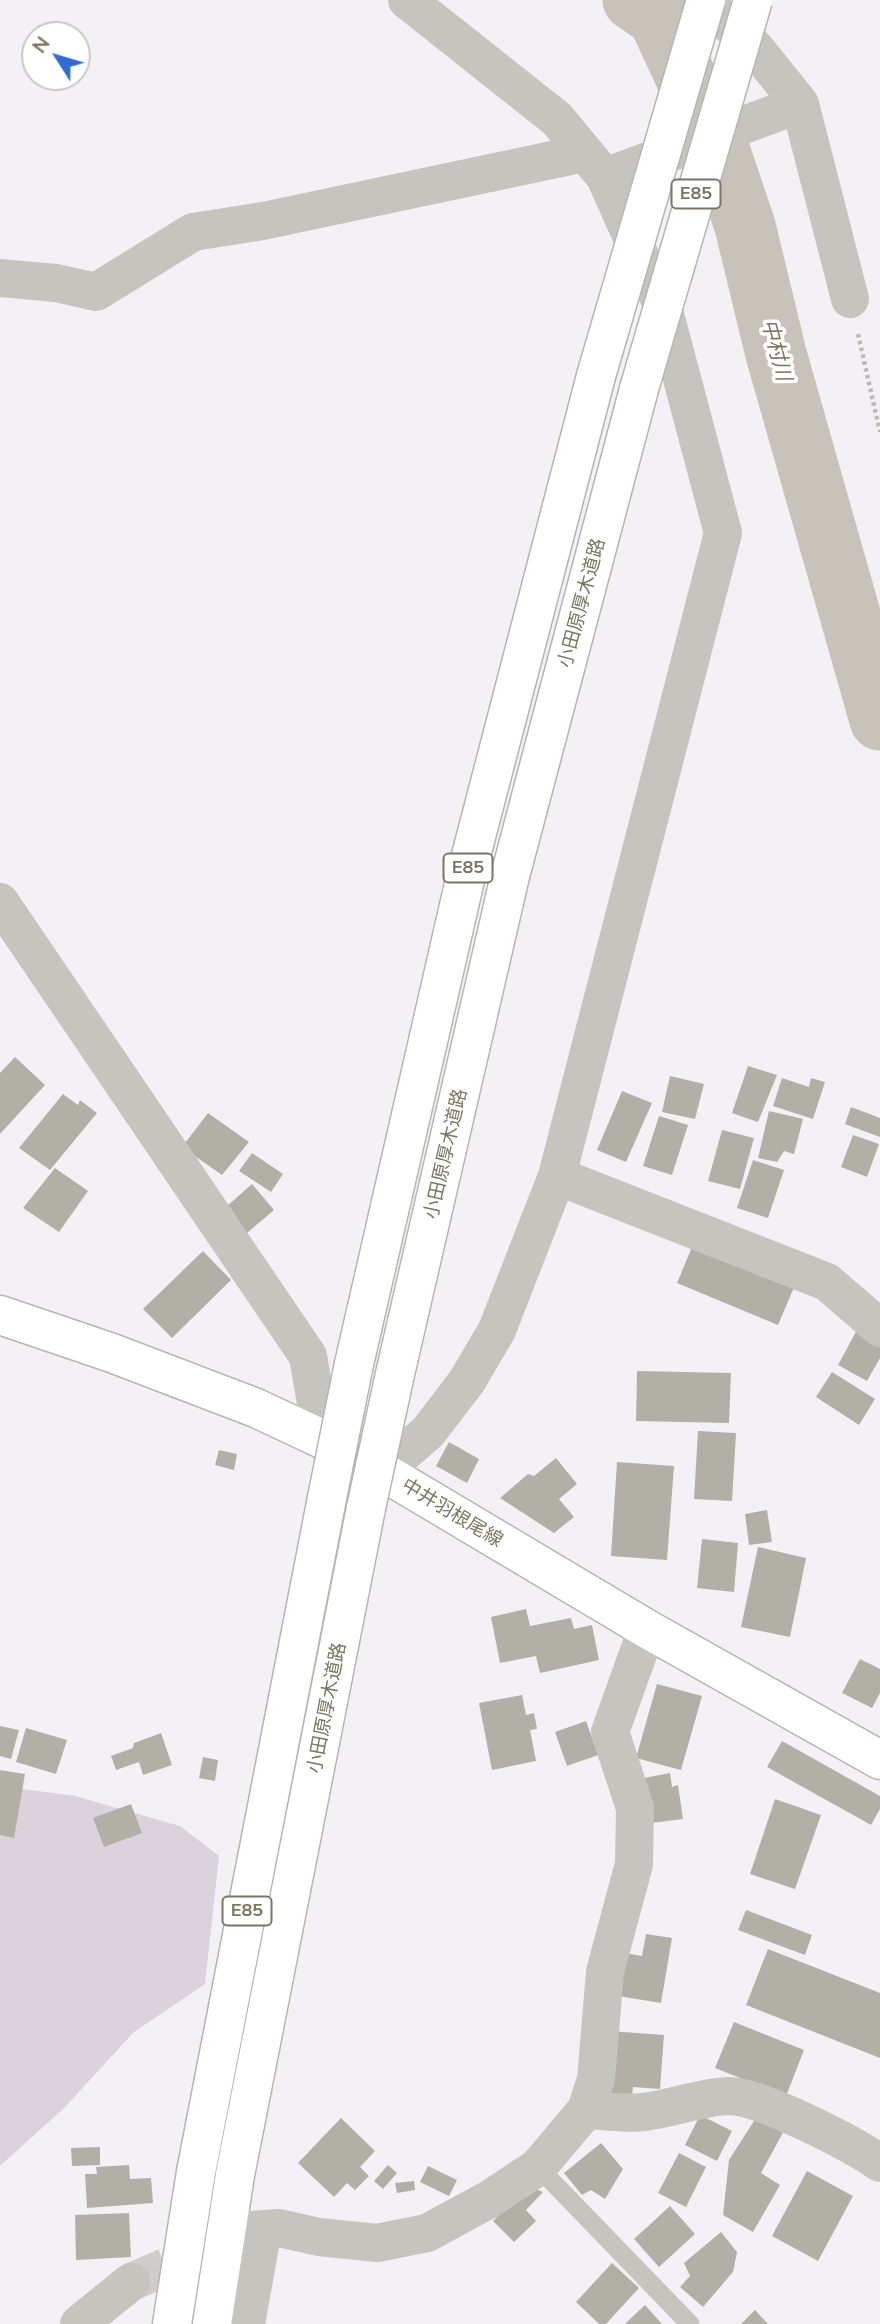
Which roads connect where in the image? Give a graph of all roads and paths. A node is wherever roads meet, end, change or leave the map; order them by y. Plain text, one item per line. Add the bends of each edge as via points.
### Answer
1 (407, 0) edge
2 (704, 0) edge
3 (753, 0) edge
4 (800, 104) junction
5 (595, 165) junction
6 (0, 278) edge
7 (850, 299) joint
8 (880, 432) edge
9 (0, 902) edge
10 (557, 1176) junction
11 (0, 1315) edge
12 (880, 1328) edge
13 (322, 1439) junction
14 (375, 1467) junction
15 (647, 1629) junction
16 (880, 1760) edge
17 (586, 2110) junction
18 (880, 2163) edge
19 (538, 2166) junction
20 (131, 2282) tunnel mouth
21 (79, 2324) edge
22 (172, 2324) edge
23 (212, 2324) edge
24 (246, 2324) edge
25 (690, 2324) edge

1 - 5 street via 557,119
2 - 4 street via 755,48
2 - 22 main road, 小田原厚木道路 / E85, bridge via 596,376 467,871 354,1364 196,2172
3 - 23 main road, 小田原厚木道路 / E85, bridge via 639,389 510,876 366,1508 235,2175
4 - 5 street
4 - 7 street
5 - 6 street via 193,232 96,292
5 - 10 street via 663,307 723,533
7 - 8 path
9 - 13 street via 308,1356
10 - 12 street via 827,1282
10 - 14 street via 497,1330 467,1381 428,1432 405,1452
11 - 13 main road, 中井羽根尾線 via 256,1408
13 - 14 main road, 中井羽根尾線
14 - 15 main road, 中井羽根尾線
15 - 16 main road, 中井羽根尾線
15 - 17 street via 610,1732 635,1808 634,1864 606,1972 596,2079
17 - 18 street via 648,2112 701,2098 732,2096 763,2103
17 - 19 street
19 - 24 street via 428,2233 377,2243 279,2228 257,2230
19 - 25 lane
20 - 21 street

